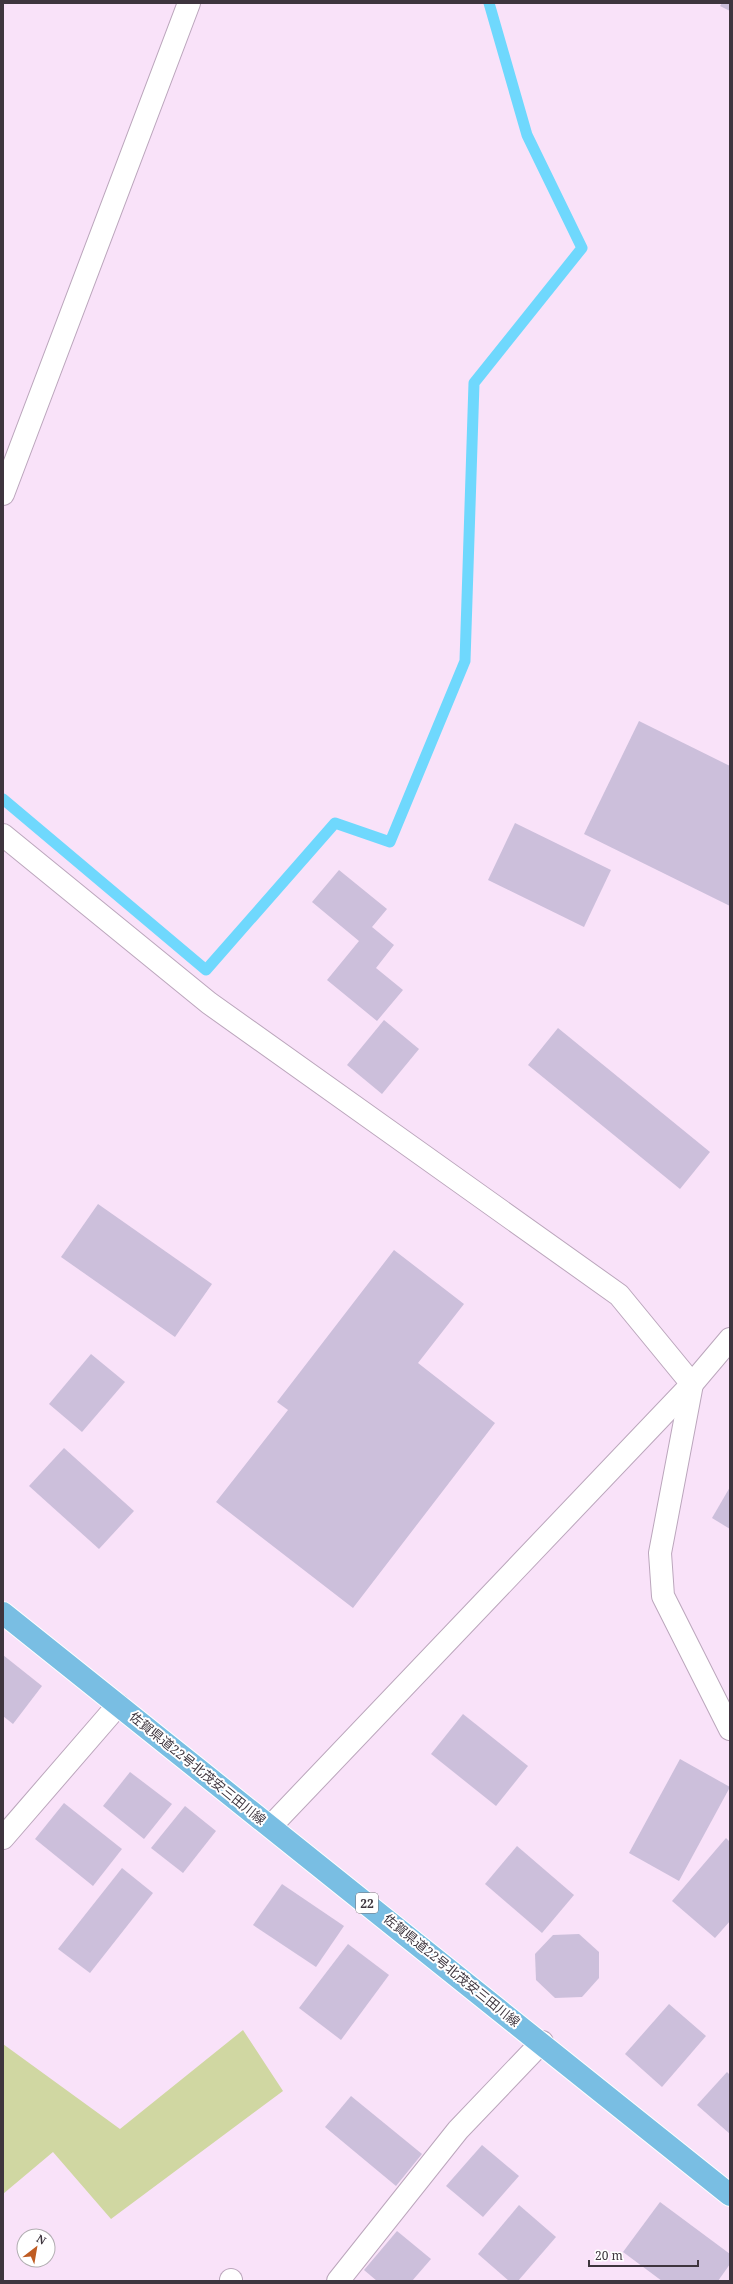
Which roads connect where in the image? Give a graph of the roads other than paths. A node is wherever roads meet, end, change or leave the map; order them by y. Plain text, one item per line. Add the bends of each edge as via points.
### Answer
1 (190, 3) edge
2 (3, 494) edge
3 (3, 835) edge
4 (730, 1339) edge
5 (692, 1384) junction
6 (3, 1613) edge
7 (118, 1705) junction
8 (730, 1729) edge
9 (271, 1826) junction
10 (3, 1838) edge
11 (542, 2042) junction
12 (730, 2195) edge
13 (338, 2281) edge

1 - 2 street
3 - 5 street via 208,1004 619,1295
4 - 5 street
5 - 8 street via 660,1553 663,1596
5 - 9 street
6 - 7 main road, 佐賀県道22号北茂安三田川線 / 22
7 - 9 main road, 佐賀県道22号北茂安三田川線 / 22
7 - 10 street
9 - 11 main road, 佐賀県道22号北茂安三田川線 / 22
11 - 12 main road, 佐賀県道22号北茂安三田川線 / 22
11 - 13 street via 458,2130

